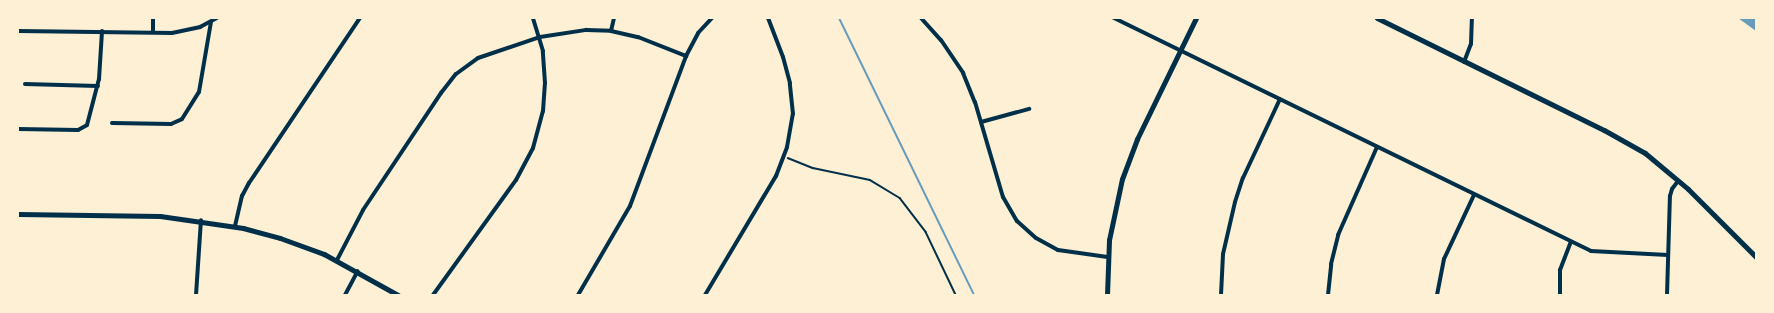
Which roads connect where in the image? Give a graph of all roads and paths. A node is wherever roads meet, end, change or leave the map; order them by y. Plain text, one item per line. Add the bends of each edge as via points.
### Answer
1 (153, 18) edge
2 (217, 18) edge
3 (360, 18) edge
4 (533, 18) edge
5 (614, 18) edge
6 (712, 18) edge
7 (768, 18) edge
8 (921, 18) edge
9 (1114, 18) edge
10 (1196, 18) edge
11 (1377, 18) edge
12 (1472, 18) edge
13 (211, 22) junction
14 (18, 31) edge
15 (102, 31) junction
16 (611, 31) junction
17 (153, 32) junction
18 (540, 37) junction
19 (1180, 50) junction
20 (686, 56) junction
21 (1464, 62) junction
22 (25, 84) dead end
23 (98, 86) junction
24 (1280, 99) junction
25 (1029, 108) dead end
26 (981, 122) junction
27 (112, 123) dead end
28 (18, 129) edge
29 (1377, 147) junction
30 (785, 156) junction
31 (1678, 181) junction
32 (1474, 195) junction
33 (18, 214) edge
34 (202, 220) junction
35 (235, 226) junction
36 (1571, 242) junction
37 (1668, 255) junction
38 (1108, 257) junction
39 (1756, 257) edge
40 (337, 260) junction
41 (358, 271) junction
42 (196, 295) edge
43 (345, 295) edge
44 (398, 295) edge
45 (434, 295) edge
46 (578, 295) edge
47 (705, 295) edge
48 (956, 295) edge
49 (1107, 295) edge
50 (1221, 295) edge
51 (1328, 295) edge
52 (1437, 295) edge
53 (1560, 295) edge
54 (1667, 295) edge

1 - 17 street
2 - 13 street
3 - 35 street via 249,183 242,196
4 - 18 street
5 - 16 street
6 - 20 street via 698,33
7 - 30 street via 787,69 792,99 792,122
8 - 26 street via 957,62
9 - 19 street
10 - 19 street
11 - 21 street
12 - 21 street via 1471,44
13 - 17 street via 183,32
13 - 27 street via 199,92 182,119 171,124
14 - 15 street
15 - 17 street
15 - 23 street
16 - 18 street via 586,30
16 - 20 street via 638,37
18 - 40 street via 478,58 456,74 363,210
18 - 45 street via 545,96 533,148 516,180
19 - 24 street
19 - 38 street via 1137,139 1122,179 1111,225
20 - 46 street via 630,206
21 - 31 street via 1630,144
22 - 23 street
23 - 28 street via 87,125 83,129
24 - 29 street
24 - 50 street via 1243,178 1235,202 1223,254
25 - 26 street
26 - 38 street via 1003,197 1017,221 1036,238 1058,250
29 - 32 street
29 - 51 street via 1338,235
30 - 47 street
30 - 48 path via 813,168 870,180 900,198 926,232
31 - 37 street via 1670,196
31 - 39 street
32 - 36 street
32 - 52 street via 1444,259
33 - 34 street via 160,216
34 - 35 street
34 - 42 street
35 - 40 street via 292,242
36 - 37 street via 1599,253
36 - 53 street via 1560,270
37 - 54 street
38 - 49 street
40 - 41 street
41 - 43 street
41 - 44 street

